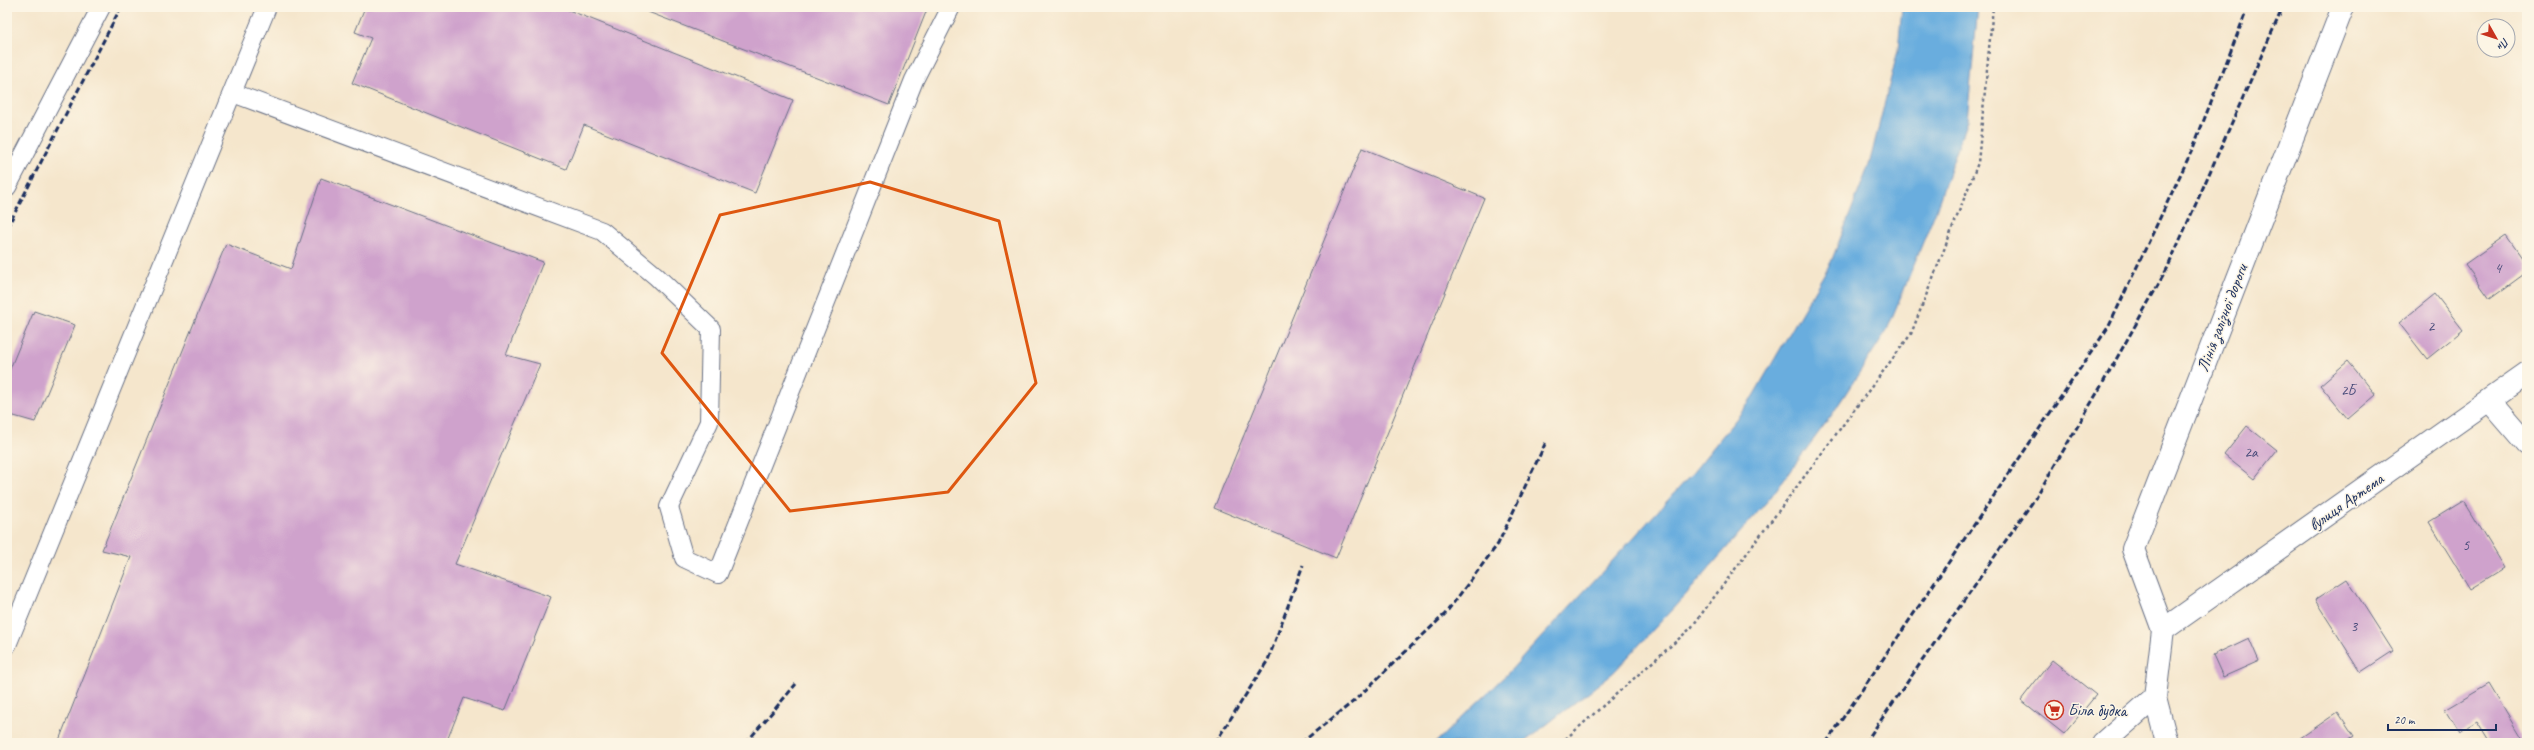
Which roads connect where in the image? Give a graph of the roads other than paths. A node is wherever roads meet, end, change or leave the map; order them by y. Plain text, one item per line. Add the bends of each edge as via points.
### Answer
1 (101, 7) edge
2 (267, 7) edge
3 (951, 7) edge
4 (2344, 7) edge
5 (232, 93) junction
6 (7, 187) edge
7 (2527, 373) edge
8 (2490, 401) junction
9 (2527, 444) edge
10 (2163, 630) junction
11 (7, 645) edge
12 (2155, 697) junction
13 (2103, 743) edge
14 (2167, 743) edge

1 - 6 lane
2 - 5 lane
3 - 5 lane via 914,80 718,574 684,558 669,507 709,422 711,330 656,276 602,232
4 - 10 street, Лінія залізної дороги via 2133,549
5 - 11 lane
7 - 8 street, вулиця Артема
8 - 9 street
8 - 10 street, вулиця Артема
10 - 12 street
12 - 13 street
12 - 14 street

